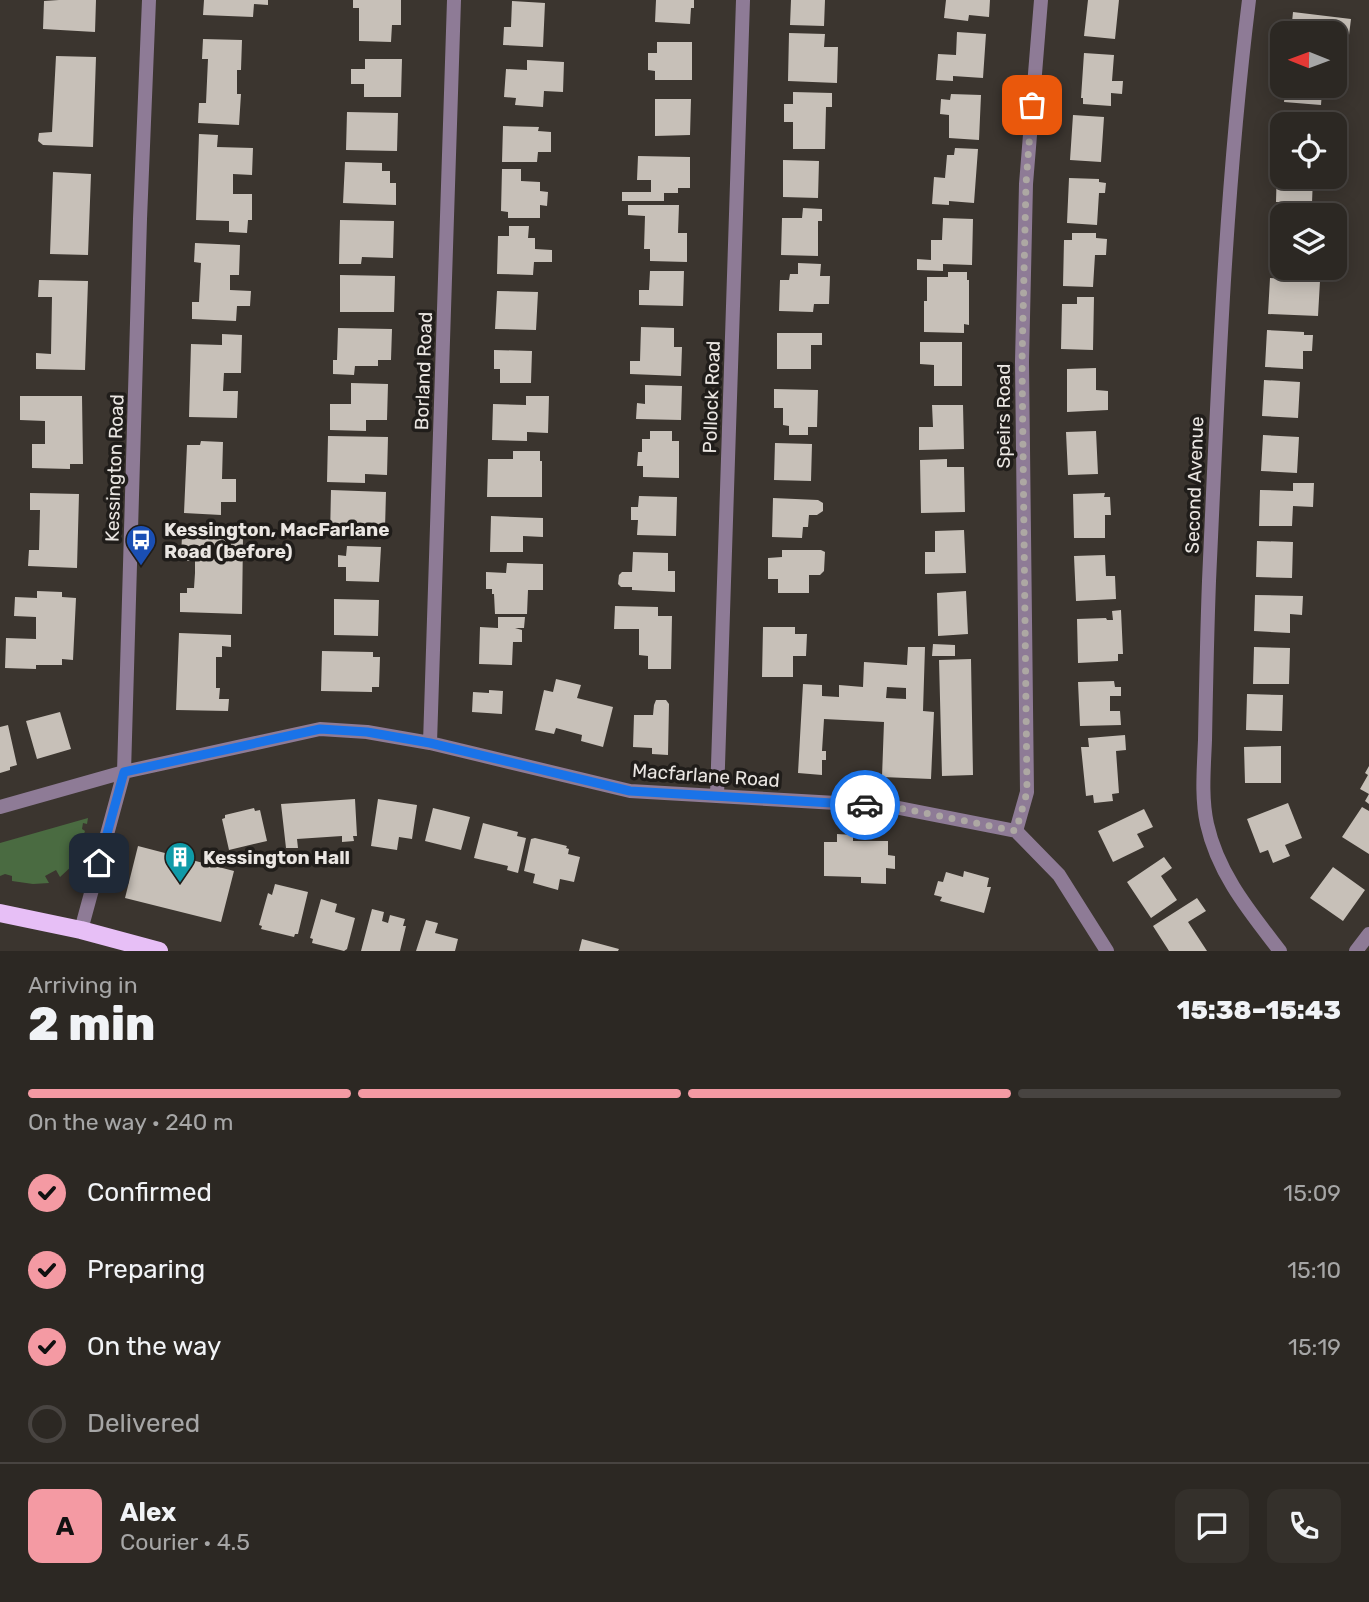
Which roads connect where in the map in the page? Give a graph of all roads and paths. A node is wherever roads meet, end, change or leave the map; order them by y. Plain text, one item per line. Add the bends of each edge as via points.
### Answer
1 (149, 0) edge
2 (454, 0) edge
3 (743, 0) edge
4 (1041, 0) edge
5 (1249, 0) edge
6 (430, 743) junction
7 (124, 772) junction
8 (717, 796) junction
9 (0, 807) edge
10 (1016, 831) junction
11 (0, 913) edge
12 (80, 930) junction
13 (1369, 934) edge
14 (159, 951) edge
15 (1107, 951) edge
16 (1280, 951) edge
17 (1356, 951) edge

1 - 7 street, Kessington Road
2 - 6 street, Borland Road
3 - 8 street, Pollock Road
4 - 10 street, Speirs Road via 1026,184 1022,376 1027,792
5 - 16 street, Second Avenue via 1223,275 1204,792 1215,853 1231,884
6 - 7 street, Macfarlane Road via 320,729
6 - 8 street, Macfarlane Road via 630,791
7 - 9 street, Macfarlane Road
7 - 12 street, Kessington Road
8 - 10 street, Macfarlane Road via 889,806
10 - 15 street via 1059,875
11 - 12 main road
12 - 14 main road
13 - 17 street

